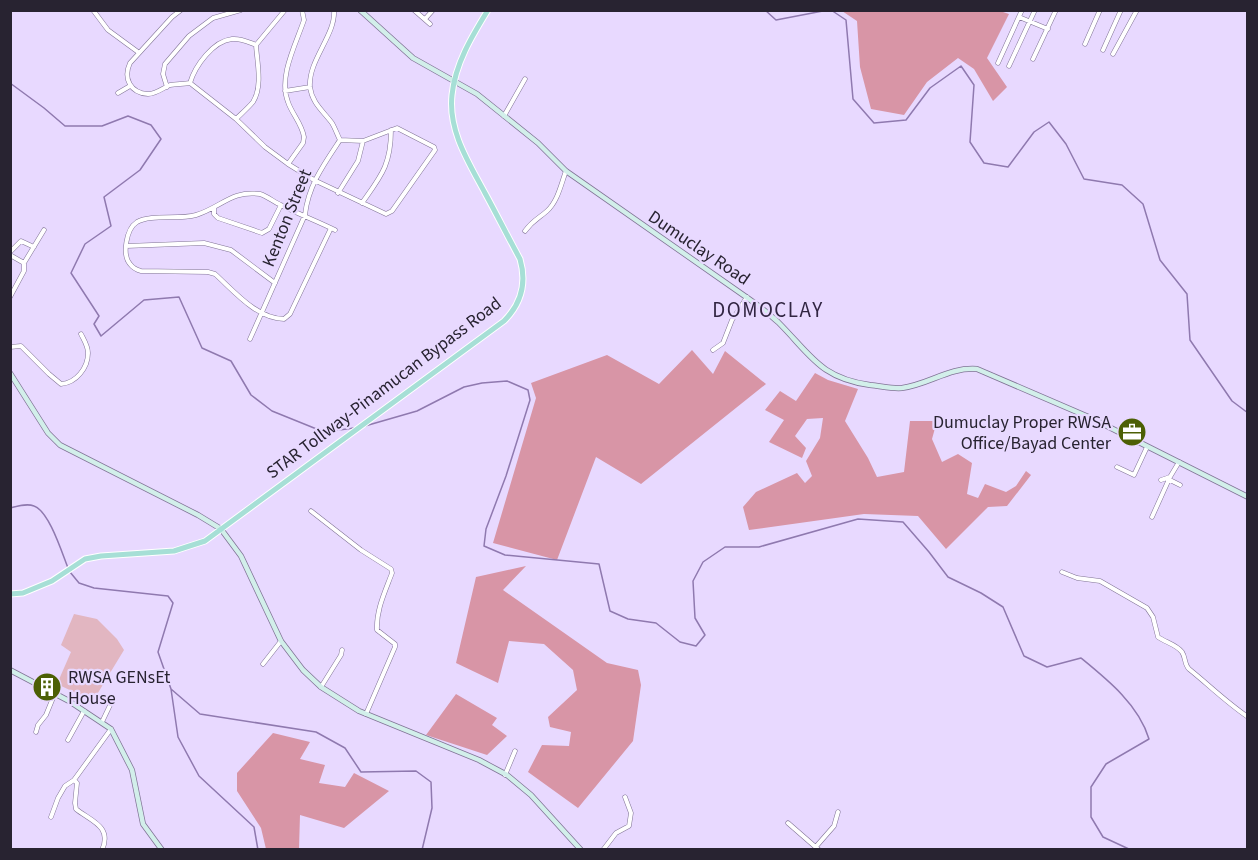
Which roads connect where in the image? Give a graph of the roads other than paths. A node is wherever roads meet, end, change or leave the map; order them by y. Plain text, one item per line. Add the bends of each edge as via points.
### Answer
1 (93, 10) edge
2 (181, 10) edge
3 (210, 10) edge
4 (241, 10) edge
5 (285, 10) edge
6 (302, 10) edge
7 (334, 10) edge
8 (360, 10) edge
9 (414, 10) edge
10 (433, 10) edge
11 (488, 10) edge
12 (1022, 10) edge
13 (1035, 10) edge
14 (1056, 10) edge
15 (1100, 10) edge
16 (1121, 10) edge
17 (1137, 10) edge
18 (1019, 17) junction
19 (213, 18) junction
20 (425, 19) junction
21 (1030, 21) junction
22 (430, 24) dead end
23 (1048, 29) junction
24 (1085, 44) dead end
25 (256, 45) junction
26 (1103, 50) dead end
27 (138, 52) junction
28 (1113, 54) dead end
29 (1033, 59) dead end
30 (998, 63) dead end
31 (1009, 66) dead end
32 (525, 79) dead end
33 (456, 82) junction
34 (190, 83) junction
35 (130, 86) junction
36 (167, 87) junction
37 (310, 87) junction
38 (285, 91) junction
39 (118, 93) dead end
40 (504, 116) junction
41 (236, 119) junction
42 (392, 130) junction
43 (340, 140) junction
44 (363, 141) junction
45 (288, 164) junction
46 (566, 171) junction
47 (314, 180) junction
48 (338, 193) junction
49 (362, 204) junction
50 (281, 205) junction
51 (214, 208) junction
52 (305, 215) junction
53 (44, 230) dead end
54 (525, 231) dead end
55 (126, 246) junction
56 (34, 247) junction
57 (10, 253) edge
58 (24, 263) junction
59 (275, 283) junction
60 (10, 297) edge
61 (747, 297) junction
62 (261, 313) junction
63 (81, 334) dead end
64 (250, 339) dead end
65 (10, 347) edge
66 (713, 350) dead end
67 (10, 373) edge
68 (1147, 447) junction
69 (1179, 462) junction
70 (1117, 467) dead end
71 (1170, 479) junction
72 (1161, 480) dead end
73 (1180, 485) dead end
74 (1248, 497) edge
75 (310, 511) dead end
76 (1152, 517) dead end
77 (221, 530) junction
78 (1062, 572) dead end
79 (10, 594) edge
80 (282, 641) junction
81 (342, 650) dead end
82 (263, 664) dead end
83 (10, 670) edge
84 (321, 687) junction
85 (55, 693) junction
86 (112, 701) dead end
87 (85, 710) junction
88 (366, 714) junction
89 (1248, 717) edge
90 (102, 722) junction
91 (111, 729) junction
92 (36, 732) dead end
93 (68, 740) dead end
94 (515, 751) dead end
95 (506, 774) junction
96 (74, 780) junction
97 (625, 797) dead end
98 (838, 812) dead end
99 (51, 817) dead end
100 (788, 823) dead end
101 (102, 849) edge
102 (162, 849) edge
103 (581, 849) edge
104 (603, 849) edge
105 (816, 849) edge

1 - 27 street via 108,30
2 - 27 street
3 - 19 street
4 - 19 street
5 - 25 street
6 - 38 street via 304,20 286,74
7 - 37 street
8 - 33 street, Dumuclay Road via 413,58
9 - 20 street
10 - 20 street
11 - 33 main road, STAR Tollway-Pinamucan Bypass Road via 468,44
12 - 18 street
13 - 21 street
14 - 23 street
15 - 24 street
16 - 26 street
17 - 28 street
18 - 21 street
18 - 30 street
19 - 36 street via 189,36 165,64
20 - 22 street
21 - 23 street
21 - 31 street
23 - 29 street
25 - 34 street via 243,40 225,41 200,63
25 - 41 street via 257,93
27 - 35 street via 127,69
32 - 40 street
33 - 40 street, Dumuclay Road
33 - 77 main road, STAR Tollway-Pinamucan Bypass Road via 452,117 460,146 520,259 524,285 516,307 504,321
34 - 36 street
34 - 41 street
35 - 36 street via 149,94
35 - 39 street
37 - 38 street
37 - 43 street via 315,102
38 - 45 street via 304,137
40 - 46 street, Dumuclay Road
41 - 45 street
42 - 44 street
42 - 49 street via 390,157
42 - 49 street via 405,131 435,150 388,214
43 - 44 street
43 - 47 street, Kenton Street
44 - 48 street via 358,161
45 - 47 street
46 - 54 street via 556,199
46 - 61 street, Dumuclay Road
47 - 48 street
47 - 52 street, Kenton Street
48 - 49 street
50 - 51 street via 262,195 237,194
50 - 51 street via 269,229 262,233 218,218
50 - 52 street
51 - 55 street via 186,217 138,222
52 - 59 street, Kenton Street
52 - 62 street via 333,229 290,315 284,320
53 - 56 street
55 - 59 street via 204,243 231,250
55 - 62 street via 128,263 141,272 215,274
56 - 57 street via 21,241
56 - 58 street
57 - 58 street
58 - 60 street via 24,271
59 - 62 street, Kenton Street
61 - 66 street via 723,343
61 - 68 street, Dumuclay Road via 777,321 815,363 839,378 898,388 918,385 962,368 977,369 1091,418
62 - 64 street, Kenton Street
63 - 65 street via 87,345 86,364 67,383 61,384 21,346
67 - 77 street via 48,434 60,445
68 - 69 street, Dumuclay Road
68 - 70 street via 1134,475
69 - 71 street
69 - 74 street, Dumuclay Road
71 - 72 street
71 - 73 street
71 - 76 street
75 - 88 street via 392,569 376,621 377,630 395,647
77 - 79 main road, STAR Tollway-Pinamucan Bypass Road via 186,548 85,560 52,581
77 - 80 street via 241,556
78 - 89 street via 1100,581 1147,608 1158,637 1178,648 1188,668
80 - 82 street
80 - 84 street
81 - 84 street
83 - 85 street
84 - 88 street
85 - 87 street
85 - 92 street
86 - 90 street
87 - 90 street
87 - 93 street
88 - 95 street
90 - 91 street
91 - 96 street
91 - 102 street via 132,770 143,824
94 - 95 street
95 - 103 street
96 - 99 street via 62,791
96 - 101 street via 76,809 100,827 105,842
97 - 104 street via 631,813 629,825
98 - 105 street via 834,825
100 - 105 street

